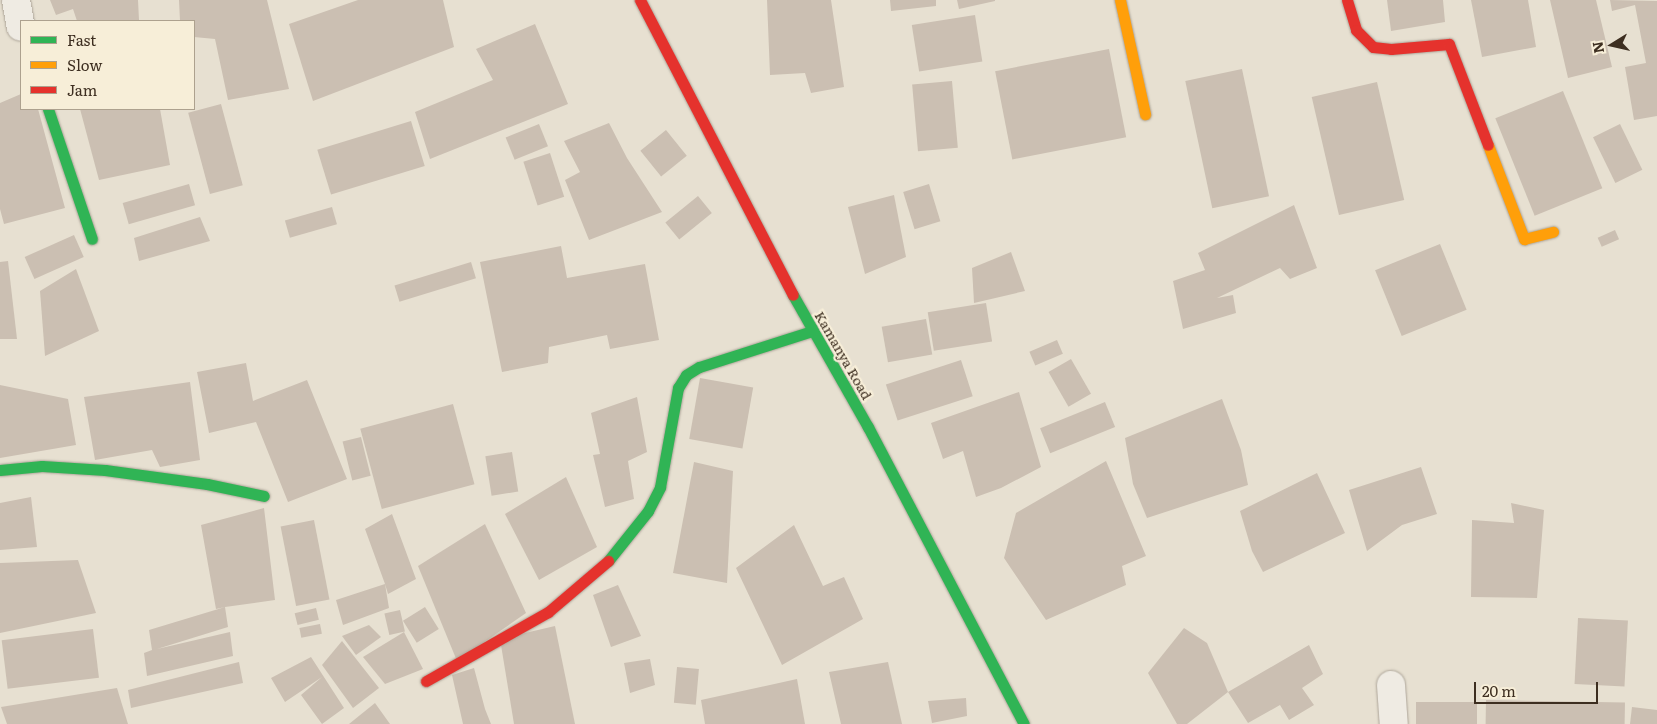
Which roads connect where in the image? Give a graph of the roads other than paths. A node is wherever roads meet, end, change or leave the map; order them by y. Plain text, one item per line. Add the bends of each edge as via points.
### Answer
1 (16, 0) edge
2 (640, 0) edge
3 (1120, 0) edge
4 (1348, 0) edge
5 (20, 22) edge
6 (48, 110) edge
7 (1145, 114) dead end
8 (1553, 232) dead end
9 (92, 238) dead end
10 (812, 331) junction
11 (0, 470) edge
12 (264, 496) dead end
13 (426, 681) dead end
14 (1391, 685) dead end
15 (1024, 724) edge
16 (1394, 724) edge

1 - 5 street
2 - 10 street, Kamanya Road
3 - 7 street
4 - 8 street via 1356,30 1372,47 1391,49 1449,44 1524,239
6 - 9 street
10 - 13 street via 699,367 686,375 678,388 660,487 648,511 604,568 548,612
10 - 15 street, Kamanya Road via 868,427
11 - 12 street via 42,466 104,470 207,484
14 - 16 street

